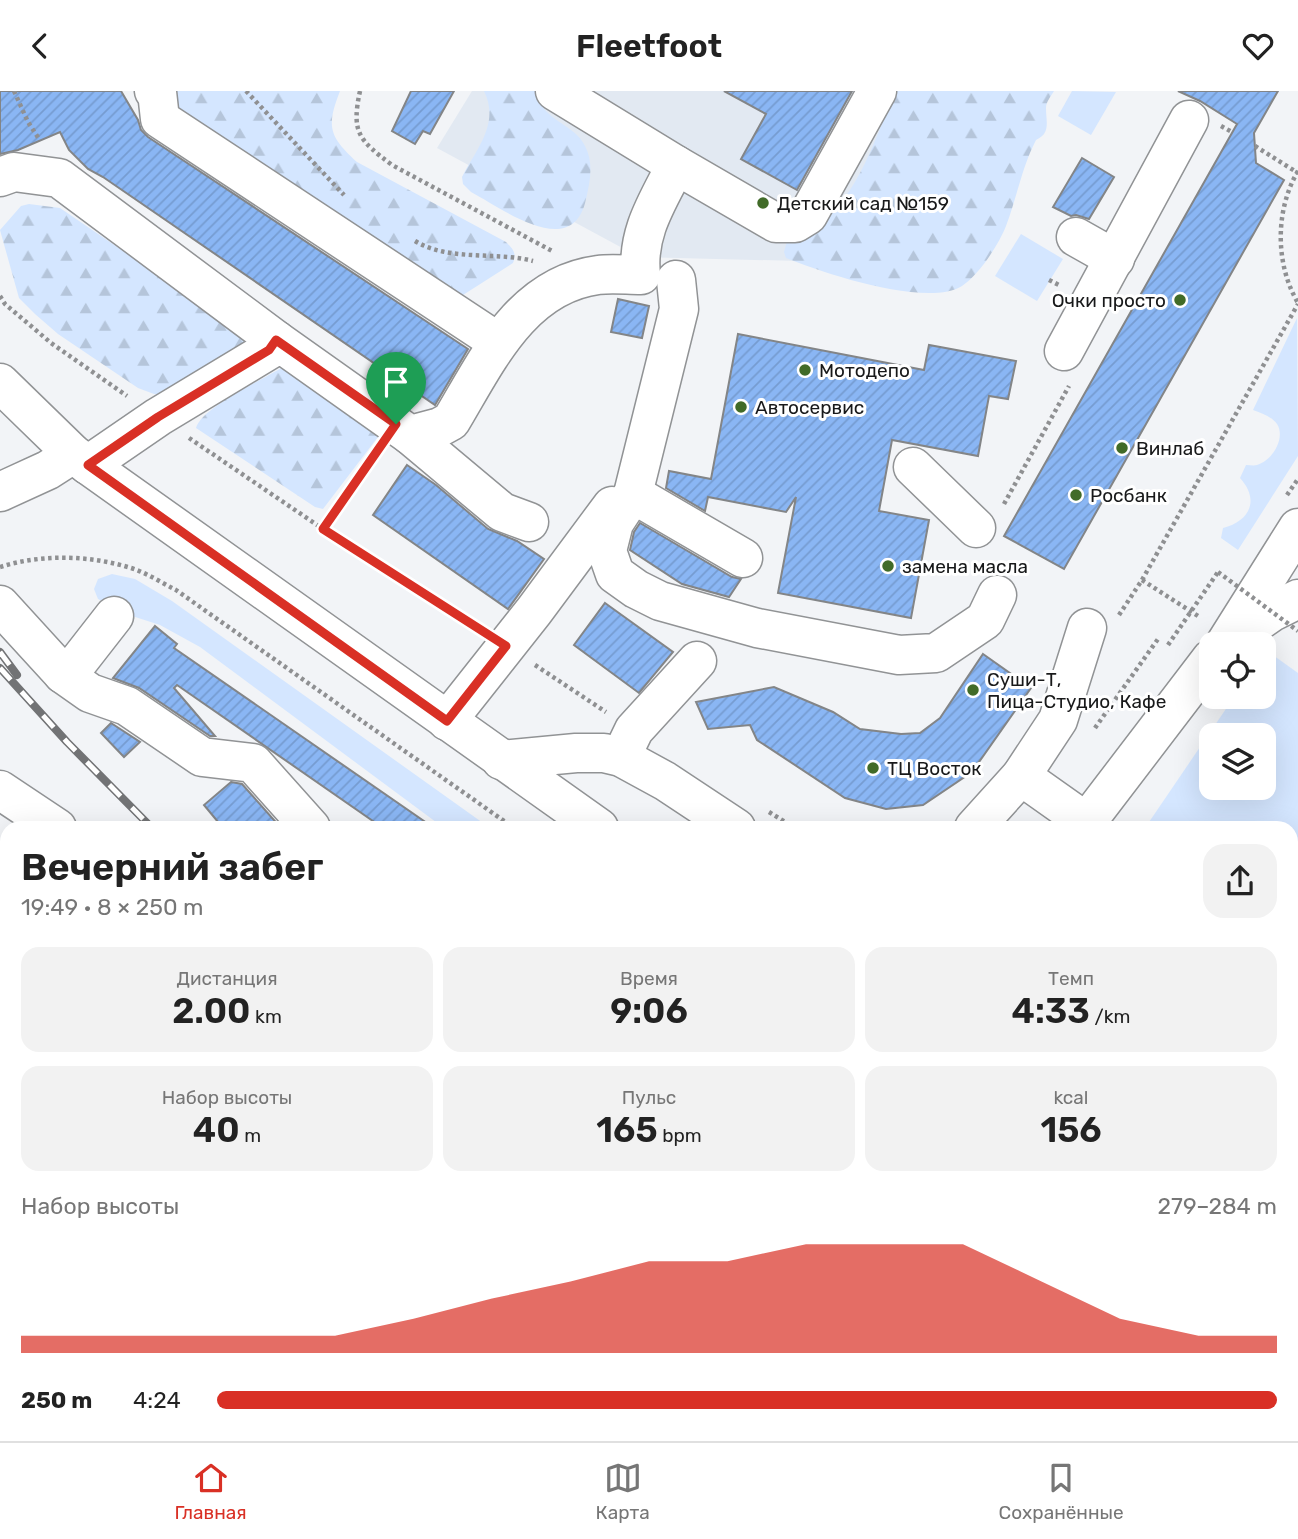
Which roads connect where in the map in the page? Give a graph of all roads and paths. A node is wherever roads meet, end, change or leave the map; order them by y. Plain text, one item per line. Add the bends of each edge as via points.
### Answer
1 (14, 91) edge
2 (154, 91) edge
3 (246, 91) edge
4 (360, 91) edge
5 (555, 91) edge
6 (877, 91) edge
7 (1189, 120) dead end
8 (42, 143) dead end
9 (1255, 146) dead end
10 (676, 165) junction
11 (1298, 172) edge
12 (0, 177) edge
13 (349, 200) dead end
14 (1076, 237) dead end
15 (412, 239) dead end
16 (1115, 259) junction
17 (582, 280) junction
18 (676, 280) dead end
19 (0, 296) edge
20 (1298, 303) edge
21 (276, 340) junction
22 (498, 342) junction
23 (1063, 351) dead end
24 (0, 383) edge
25 (158, 417) junction
26 (403, 429) junction
27 (80, 459) junction
28 (913, 467) dead end
29 (636, 482) junction
30 (0, 492) edge
31 (529, 522) dead end
32 (976, 528) dead end
33 (323, 529) junction
34 (1298, 529) edge
35 (743, 558) dead end
36 (0, 567) edge
37 (1142, 580) junction
38 (997, 595) dead end
39 (1298, 599) edge
40 (0, 605) edge
41 (1192, 612) junction
42 (114, 616) dead end
43 (1103, 622) joint
44 (1298, 631) edge
45 (1233, 632) edge
46 (1243, 632) edge
47 (1168, 645) dead end
48 (506, 646) junction
49 (696, 661) dead end
50 (63, 674) junction
51 (1199, 675) edge
52 (595, 705) dead end
53 (447, 721) junction
54 (621, 757) junction
55 (501, 760) junction
56 (1021, 776) junction
57 (0, 790) edge
58 (46, 821) edge
59 (305, 821) edge
60 (504, 821) edge
61 (587, 821) edge
62 (725, 821) edge
63 (980, 821) edge
64 (1079, 821) edge
65 (1087, 821) edge

1 - 8 path
2 - 22 main road via 160,119
3 - 13 path
4 - 17 path via 355,121 368,147
5 - 10 main road
6 - 10 main road via 808,215 795,223 776,223
7 - 16 main road
9 - 11 path
10 - 17 main road via 645,227 641,275
11 - 20 path via 1281,230 1283,270
12 - 21 main road via 14,173 59,178
14 - 16 main road
15 - 17 path via 455,254 535,261 555,274
16 - 23 main road
17 - 22 main road via 534,302
18 - 29 main road via 679,309
19 - 25 path via 51,343
20 - 37 path
21 - 25 main road via 269,350
21 - 26 main road
22 - 26 main road via 451,421 440,427
24 - 27 main road
25 - 27 main road
25 - 33 path
26 - 31 main road via 502,512
26 - 33 path
27 - 30 main road
27 - 53 main road
28 - 32 main road
29 - 35 main road
29 - 38 main road via 614,523 607,551 615,574 660,601 757,628 899,655 936,653 985,620
29 - 48 main road
33 - 48 path
34 - 45 main road
36 - 60 path via 40,558 92,560 132,569 176,590
37 - 41 path
37 - 43 path
39 - 46 main road
40 - 50 main road
41 - 44 path, bridge via 1218,572
41 - 47 path
42 - 50 main road via 75,666
43 - 56 main road via 1058,720
48 - 52 path
48 - 53 main road
49 - 54 main road via 634,730
50 - 59 main road via 90,693 127,706 202,757 253,763
51 - 65 main road
53 - 55 main road
54 - 55 main road via 576,753
54 - 62 main road
55 - 61 main road
56 - 63 main road
56 - 64 main road
57 - 58 main road

